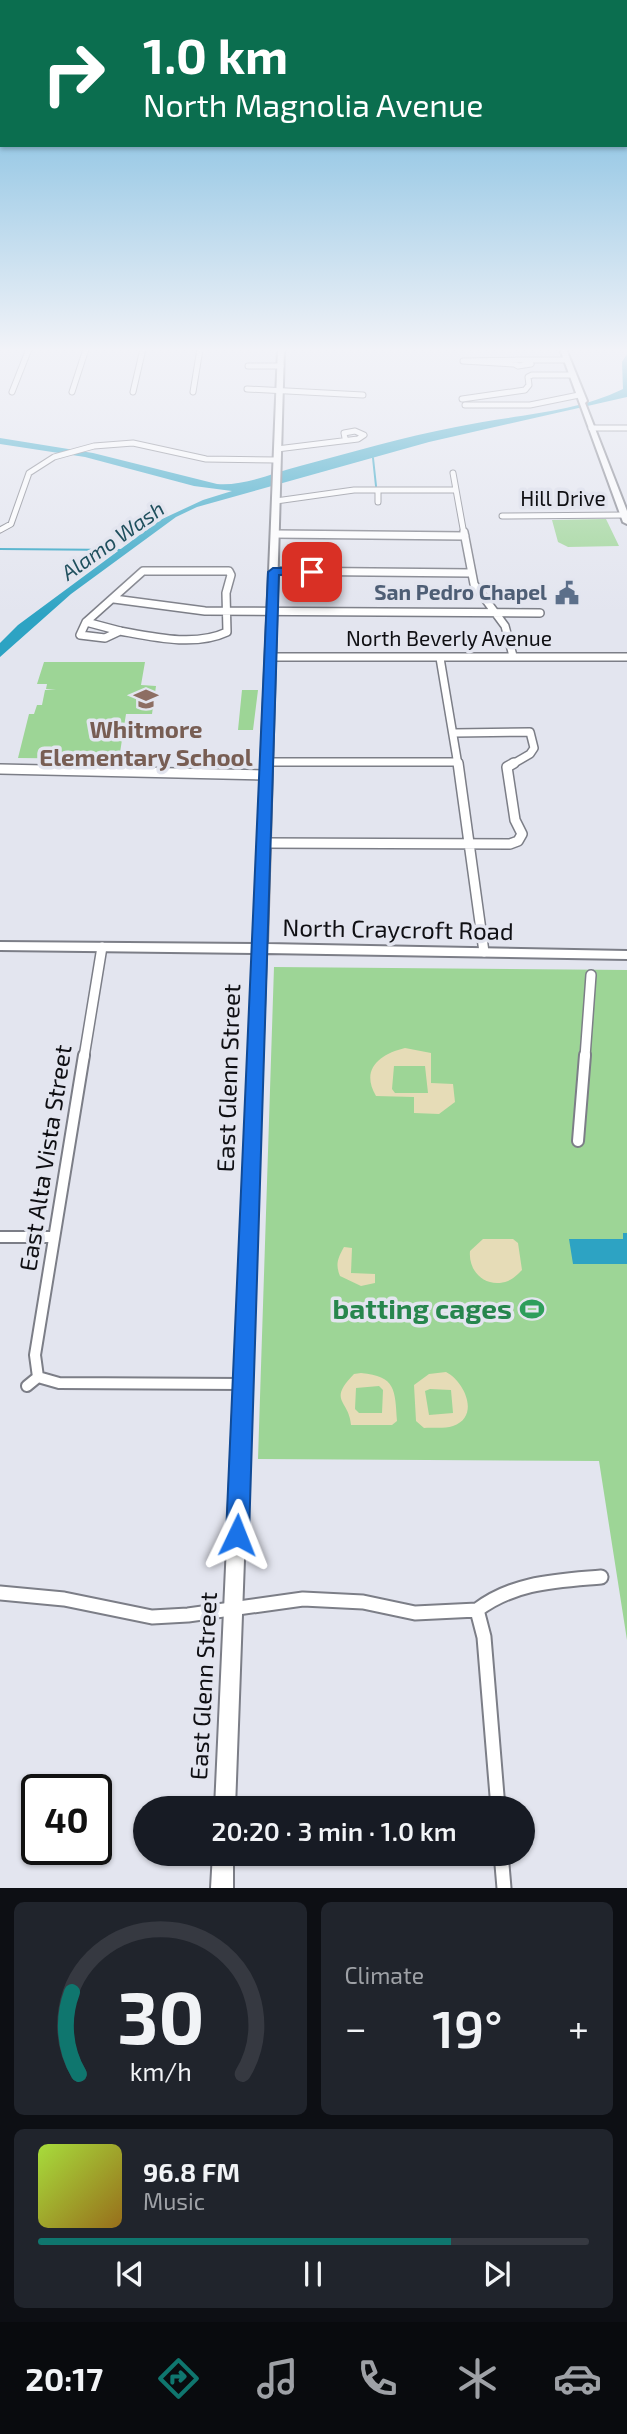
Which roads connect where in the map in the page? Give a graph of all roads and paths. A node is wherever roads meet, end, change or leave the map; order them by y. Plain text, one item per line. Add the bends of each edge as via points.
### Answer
1 (278, 437) edge
2 (595, 437) edge
3 (345, 438) dead end
4 (277, 449) junction
5 (277, 460) junction
6 (453, 473) dead end
7 (378, 490) junction
8 (456, 490) junction
9 (276, 501) junction
10 (379, 502) dead end
11 (624, 505) edge
12 (502, 516) dead end
13 (626, 519) edge
14 (0, 530) edge
15 (275, 534) junction
16 (465, 536) junction
17 (273, 572) junction
18 (471, 573) junction
19 (114, 599) junction
20 (228, 612) junction
21 (272, 613) junction
22 (540, 613) dead end
23 (494, 614) junction
24 (86, 622) junction
25 (121, 631) junction
26 (513, 656) junction
27 (271, 657) junction
28 (440, 657) junction
29 (627, 657) edge
30 (454, 733) junction
31 (267, 762) junction
32 (458, 762) junction
33 (0, 769) edge
34 (267, 775) junction
35 (264, 843) junction
36 (467, 844) junction
37 (0, 946) edge
38 (102, 947) junction
39 (261, 948) junction
40 (484, 952) junction
41 (627, 956) edge
42 (591, 975) dead end
43 (578, 1141) dead end
44 (0, 1237) edge
45 (54, 1237) junction
46 (38, 1377) junction
47 (243, 1384) junction
48 (27, 1386) dead end
49 (601, 1577) dead end
50 (0, 1593) edge
51 (234, 1608) junction
52 (477, 1611) junction
53 (226, 1796) edge
54 (497, 1796) edge
55 (223, 1866) edge
56 (502, 1866) edge
57 (222, 1888) edge
58 (505, 1888) edge

1 - 4 street, East Glenn Street
2 - 11 street
3 - 4 street via 303,449
4 - 5 street, East Glenn Street
5 - 9 street, East Glenn Street
5 - 14 street via 206,459 132,443 80,449 61,454 29,473 11,524
6 - 8 street
7 - 8 street
7 - 9 street
7 - 10 street
8 - 16 street
9 - 15 street, East Glenn Street
11 - 13 street
12 - 13 street, Hill Drive
15 - 16 street
15 - 17 street, East Glenn Street
16 - 18 street
17 - 18 street
17 - 21 street, East Glenn Street
18 - 23 street
19 - 20 street
19 - 20 street via 149,569 229,571
19 - 24 street
20 - 21 street
20 - 25 street via 227,632 221,637
21 - 23 street
21 - 27 street, East Glenn Street
22 - 23 street
23 - 26 street via 505,626
24 - 25 street
24 - 25 street via 80,635 89,638
26 - 28 street, North Beverly Avenue
26 - 29 street, North Beverly Avenue
27 - 28 street, North Beverly Avenue
27 - 31 street, East Glenn Street
28 - 30 street
30 - 32 street
30 - 36 street via 530,732 534,748 507,767 515,820 522,834 518,841
31 - 32 street
31 - 34 street, East Glenn Street
32 - 36 street
33 - 34 street
34 - 35 street, East Glenn Street
35 - 36 street
35 - 39 street, East Glenn Street
36 - 40 street
37 - 38 street, North Craycroft Road
38 - 39 street, North Craycroft Road
38 - 45 street, East Alta Vista Street
39 - 40 street, North Craycroft Road
39 - 47 street, East Glenn Street
40 - 41 street, North Craycroft Road
42 - 43 street
44 - 45 street
45 - 46 street, East Alta Vista Street via 35,1355
46 - 47 street via 59,1383
46 - 48 street
47 - 51 street, East Glenn Street
49 - 52 street via 527,1584 491,1597
50 - 51 street via 64,1598 152,1617
51 - 52 street via 303,1598 363,1602 415,1614
51 - 53 street, East Glenn Street
52 - 54 street via 484,1637
55 - 57 street
56 - 58 street

